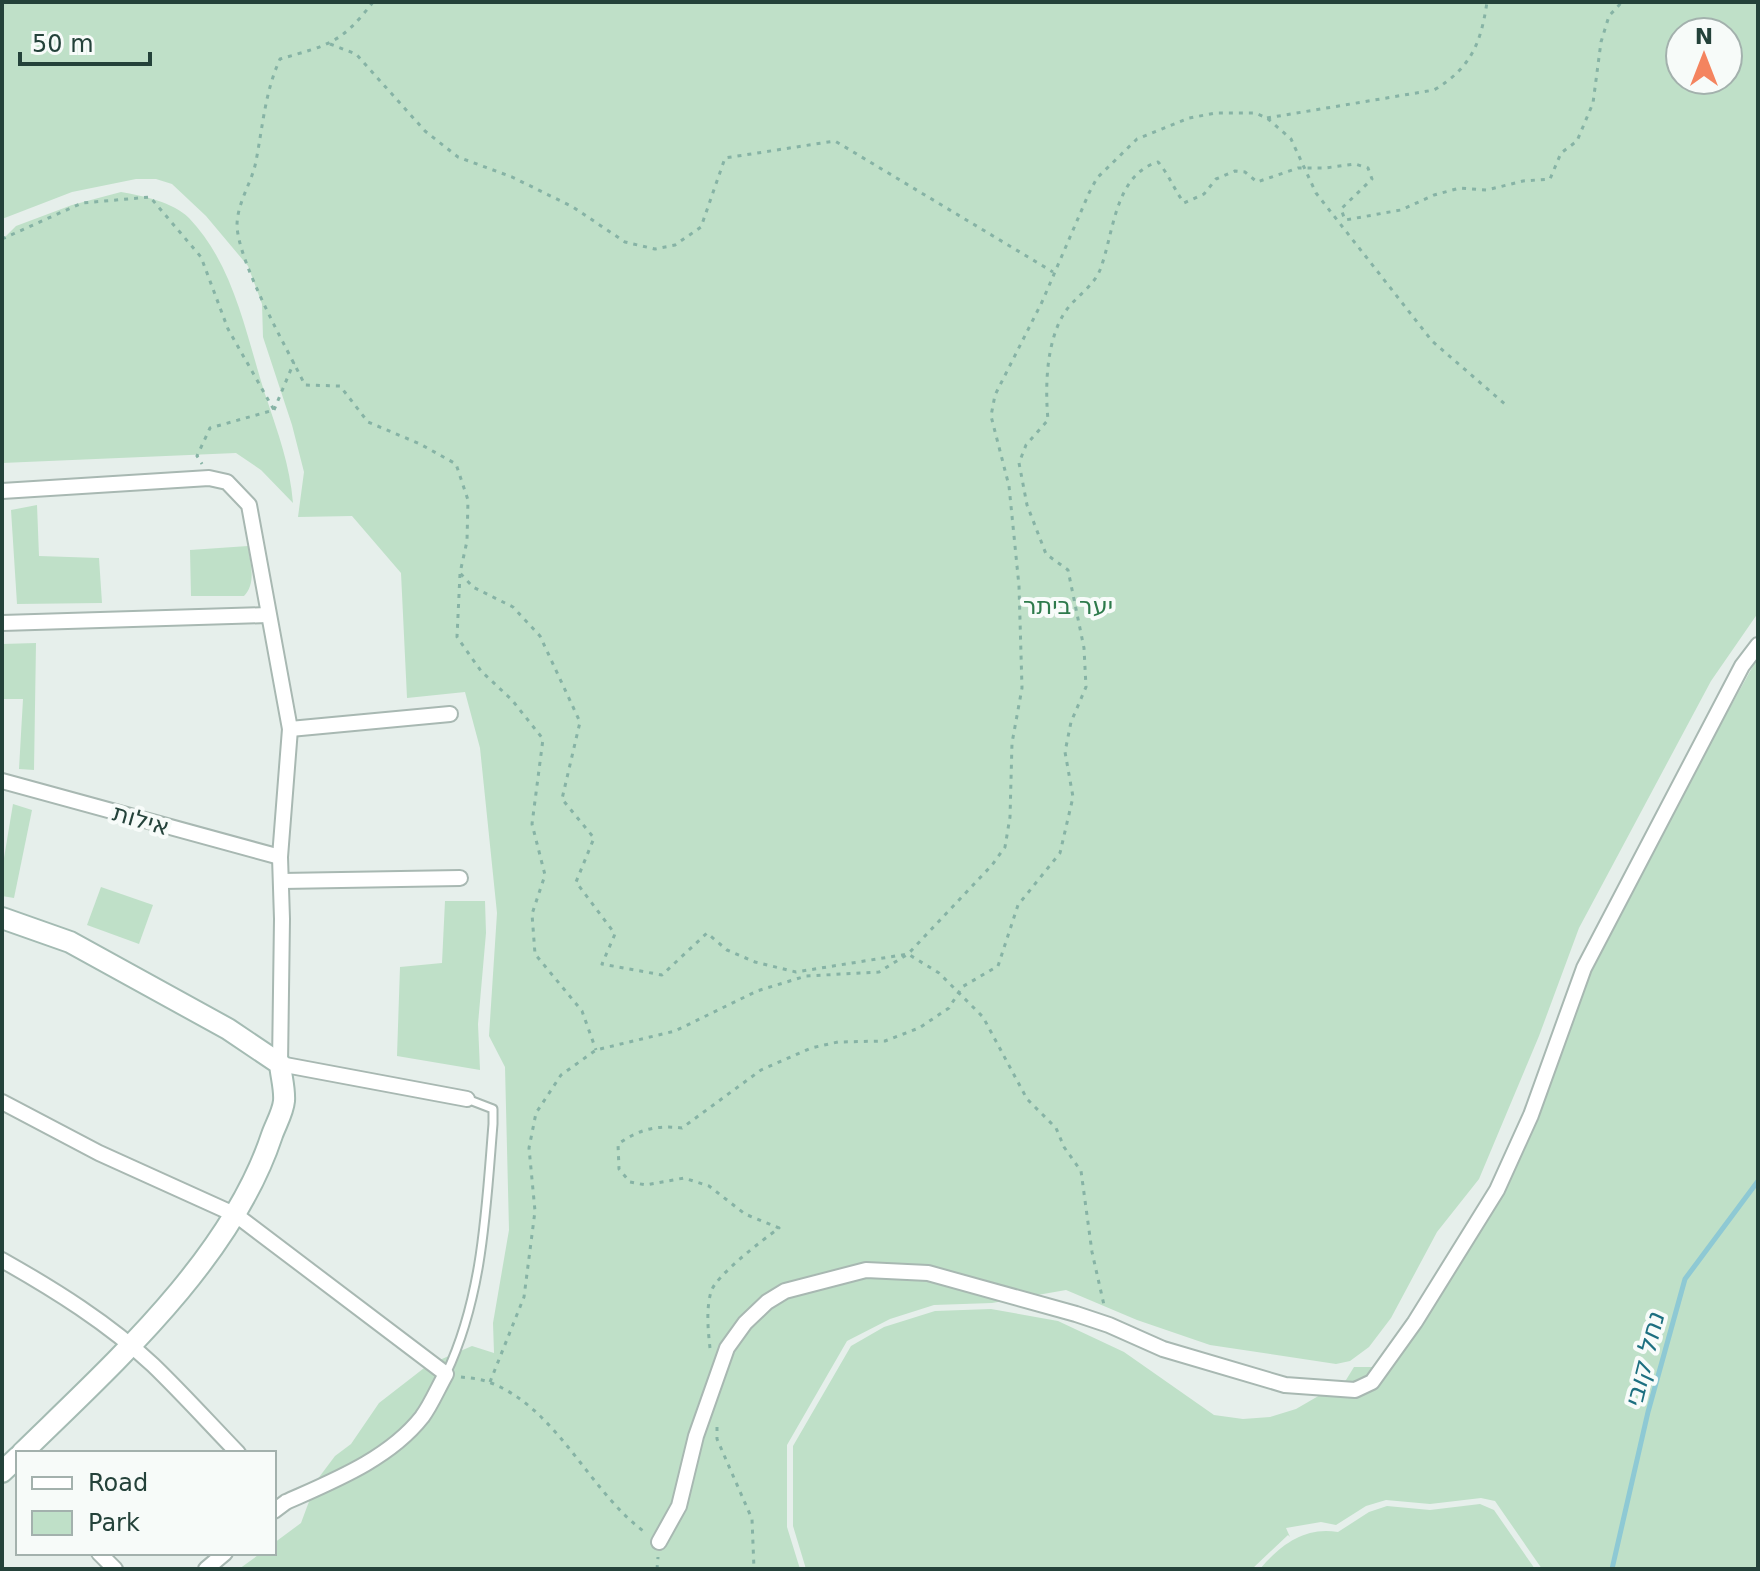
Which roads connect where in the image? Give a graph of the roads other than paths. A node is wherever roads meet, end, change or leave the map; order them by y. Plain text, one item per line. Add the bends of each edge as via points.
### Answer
1 (2, 491) edge
2 (267, 615) junction
3 (2, 623) edge
4 (1758, 645) edge
5 (450, 714) dead end
6 (290, 729) junction
7 (2, 781) edge
8 (280, 857) junction
9 (460, 878) dead end
10 (282, 881) junction
11 (2, 918) edge
12 (280, 1064) junction
13 (467, 1099) joint
14 (2, 1102) edge
15 (236, 1215) junction
16 (2, 1260) edge
17 (131, 1346) junction
18 (446, 1374) junction
19 (27, 1451) edge
20 (236, 1451) edge
21 (280, 1507) edge
22 (659, 1542) road end
23 (223, 1555) edge
24 (206, 1569) edge

1 - 2 street via 209,478 227,482 249,505
2 - 3 street
2 - 6 street
4 - 22 street via 1742,666 1584,968 1531,1115 1497,1190 1372,1382 1355,1390 1285,1385 1163,1349 1109,1325 928,1273 866,1270 785,1291 745,1323 727,1348 696,1436 679,1506
5 - 6 street
6 - 8 street
7 - 8 street, אילות
8 - 10 street
9 - 10 street
10 - 12 street
11 - 12 street via 70,942 228,1029
12 - 13 street
12 - 15 street via 284,1102 262,1166
13 - 18 lane via 493,1109 493,1124 475,1290
14 - 15 street
15 - 17 street
15 - 18 street
16 - 17 street via 61,1294
17 - 19 street
17 - 20 street
18 - 21 street via 404,1437
23 - 24 street

